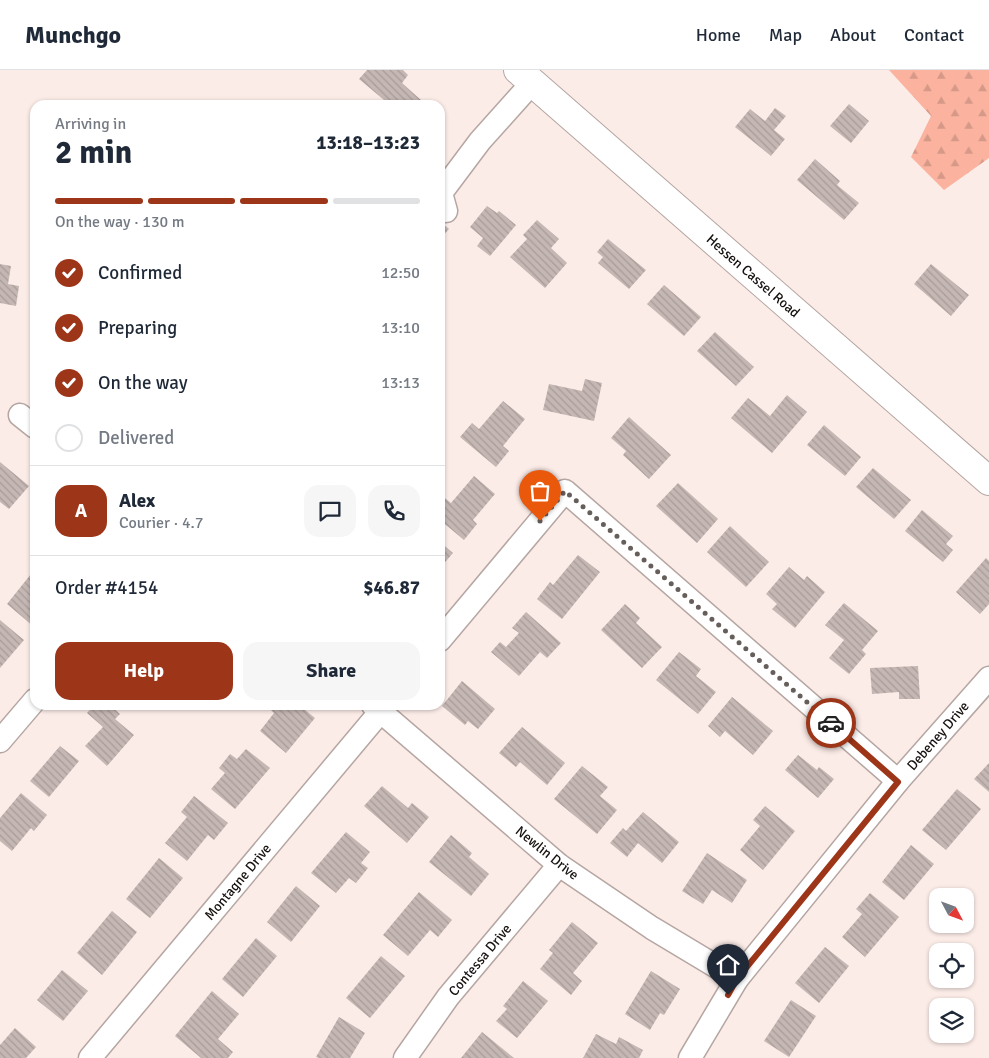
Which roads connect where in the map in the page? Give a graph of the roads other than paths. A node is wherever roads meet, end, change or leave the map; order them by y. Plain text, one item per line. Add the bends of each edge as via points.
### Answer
1 (525, 76) edge
2 (445, 188) edge
3 (445, 206) edge
4 (446, 211) dead end
5 (989, 481) edge
6 (445, 634) edge
7 (989, 678) edge
8 (30, 706) edge
9 (378, 710) edge
10 (383, 710) edge
11 (0, 741) edge
12 (898, 782) junction
13 (559, 865) junction
14 (737, 979) junction
15 (90, 1058) edge
16 (405, 1058) edge
17 (690, 1058) edge

1 - 2 street
1 - 5 main road, Hessen Cassel Road
3 - 4 street
6 - 12 street via 565,491
7 - 12 street, Debeney Drive
8 - 11 street
9 - 15 street, Montagne Drive
10 - 13 street, Newlin Drive
12 - 14 street, Debeney Drive
13 - 14 street, Newlin Drive via 652,928
13 - 16 street, Contessa Drive via 448,998
14 - 17 street, Debeney Drive

